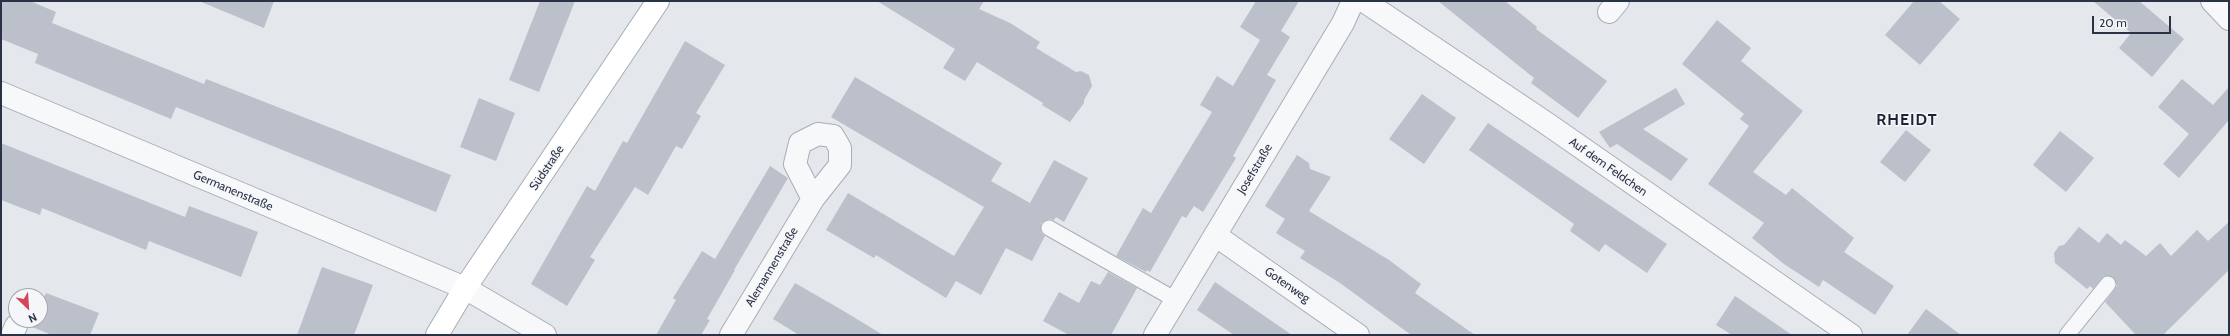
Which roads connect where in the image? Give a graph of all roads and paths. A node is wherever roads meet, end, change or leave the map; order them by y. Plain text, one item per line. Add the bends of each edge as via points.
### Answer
1 (658, 1) edge
2 (1353, 1) edge
3 (1364, 1) edge
4 (2212, 1) edge
5 (2229, 19) edge
6 (1, 93) edge
7 (813, 199) dead end
8 (1049, 228) dead end
9 (1215, 235) junction
10 (2108, 284) dead end
11 (465, 288) junction
12 (1176, 300) junction
13 (437, 335) edge
14 (545, 335) edge
15 (731, 335) edge
16 (1154, 335) edge
17 (1358, 335) edge
18 (1850, 335) edge
19 (2067, 335) edge

1 - 11 street, Südstraße
2 - 9 street, Josefstraße via 1343,23
3 - 18 street, Auf dem Feldchen
4 - 5 street
6 - 11 street, Germanenstraße
7 - 15 street, Alemannenstraße
8 - 12 lane
9 - 12 street, Josefstraße
9 - 17 street, Gotenweg
10 - 19 lane
11 - 13 street, Südstraße
11 - 14 street
12 - 16 street, Josefstraße

